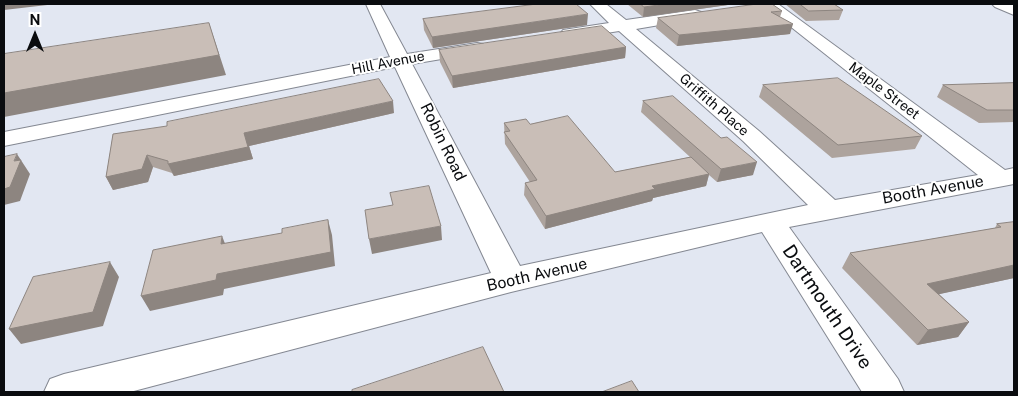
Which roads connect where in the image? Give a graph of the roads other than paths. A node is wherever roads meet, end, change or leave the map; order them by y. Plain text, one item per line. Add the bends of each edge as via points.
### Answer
1 (373, 4) edge
2 (597, 4) edge
3 (776, 4) edge
4 (1000, 4) edge
5 (763, 5) edge
6 (1014, 10) edge
7 (711, 13) edge
8 (623, 26) junction
9 (555, 36) edge
10 (497, 45) edge
11 (402, 60) junction
12 (4, 139) edge
13 (1007, 177) edge
14 (828, 209) junction
15 (770, 221) junction
16 (511, 280) junction
17 (64, 392) edge
18 (884, 392) edge

1 - 11 street, Robin Road
2 - 8 street, Griffith Place
3 - 5 street
4 - 6 street
5 - 13 street, Maple Street
7 - 8 street
8 - 9 street
8 - 14 street, Griffith Place via 751,136
10 - 11 street, Hill Avenue
11 - 12 street, Hill Avenue
11 - 16 street, Robin Road
13 - 14 street, Booth Avenue
14 - 15 street, Booth Avenue
15 - 16 street, Booth Avenue
15 - 18 street, Dartmouth Drive
16 - 17 street, Booth Avenue

